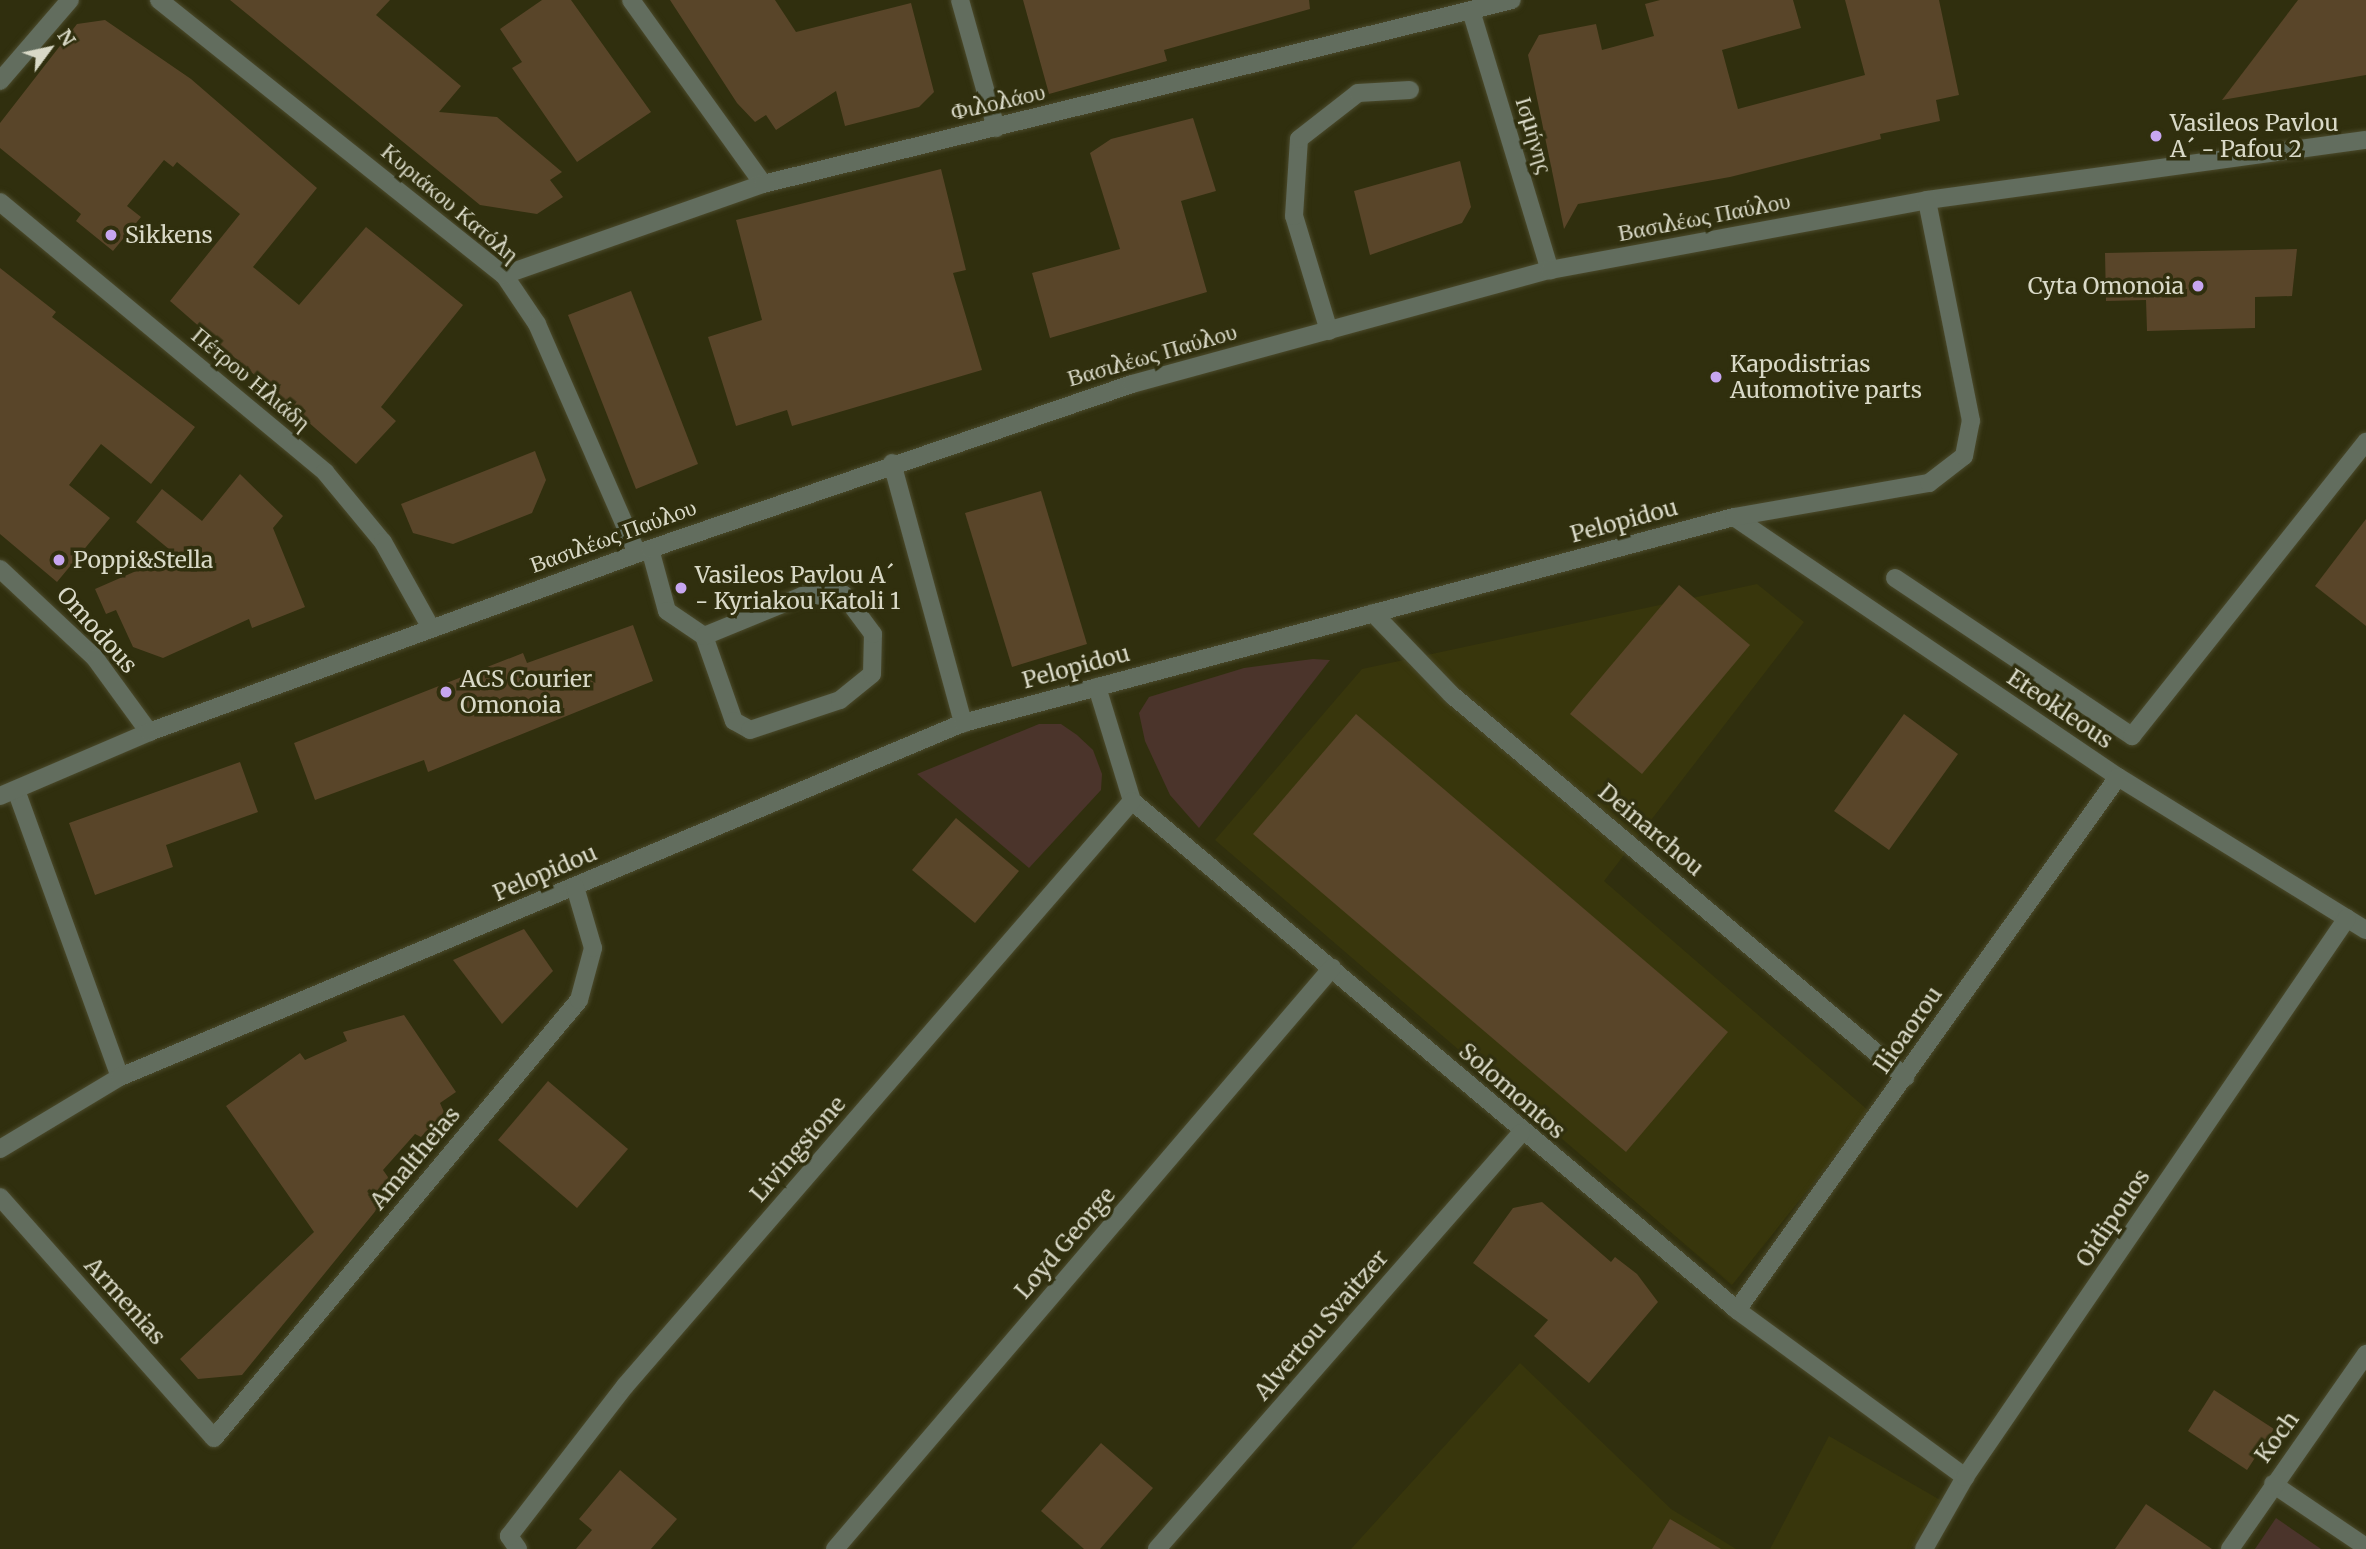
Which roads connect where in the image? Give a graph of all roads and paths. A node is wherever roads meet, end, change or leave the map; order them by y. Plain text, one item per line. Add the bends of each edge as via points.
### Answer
1 (70, 0) edge
2 (159, 0) edge
3 (631, 0) edge
4 (960, 0) edge
5 (1512, 0) edge
6 (1472, 14) junction
7 (0, 81) edge
8 (1410, 90) dead end
9 (996, 128) junction
10 (2366, 140) edge
11 (763, 184) junction
12 (1927, 200) junction
13 (0, 202) edge
14 (1550, 271) junction
15 (503, 275) junction
16 (1329, 331) junction
17 (2366, 442) edge
18 (892, 463) junction
19 (1734, 517) junction
20 (643, 551) junction
21 (0, 569) edge
22 (1895, 578) dead end
23 (1373, 613) junction
24 (431, 628) junction
25 (704, 636) junction
26 (1097, 687) junction
27 (962, 723) junction
28 (149, 732) junction
29 (2118, 777) junction
30 (8, 793) edge
31 (1132, 801) junction
32 (575, 887) junction
33 (2347, 918) junction
34 (2366, 930) edge
35 (1332, 968) junction
36 (120, 1077) junction
37 (1905, 1077) junction
38 (1521, 1133) junction
39 (0, 1149) edge
40 (0, 1197) edge
41 (1737, 1310) junction
42 (2366, 1354) edge
43 (214, 1438) joint
44 (1965, 1477) junction
45 (2273, 1484) junction
46 (513, 1543) edge
47 (2366, 1546) edge
48 (835, 1549) edge
49 (1157, 1549) edge
50 (1924, 1549) edge
51 (2230, 1549) edge

1 - 7 street
2 - 15 street, Κυριάκου Κατόλη
3 - 11 street
4 - 9 street
5 - 6 street, Φιλολάου
6 - 9 street, Φιλολάου
6 - 14 street, Ισμήνης
8 - 16 street via 1358,93 1299,139 1294,216
9 - 11 street, Φιλολάου
10 - 12 street, Βασιλέως Παύλου
11 - 15 street, Φιλολάου
12 - 14 street, Βασιλέως Παύλου
12 - 19 street, Pelopidou via 1970,421 1964,456 1929,483
13 - 24 street, Πέτρου Ηλιάδη via 325,472 383,542
14 - 16 street, Βασιλέως Παύλου
15 - 20 street, Κυριάκου Κατόλη via 537,324
16 - 18 street, Βασιλέως Παύλου via 1132,384
17 - 22 street via 2132,736
18 - 20 street, Βασιλέως Παύλου
18 - 27 street
19 - 23 street, Pelopidou
19 - 29 street, Eteokleous
20 - 24 street, Βασιλέως Παύλου
20 - 25 street, Κυριάκου Κατόλη via 667,611
21 - 28 street, Omodous via 96,658
23 - 26 street, Pelopidou
23 - 37 street, Deinarchou via 1452,695
24 - 28 street, Βασιλέως Παύλου
25 - 25 street via 802,596 844,595 873,634 872,674 840,700 750,730 734,721
26 - 27 street, Pelopidou
26 - 31 street
27 - 32 street, Pelopidou
28 - 30 street, Βασιλέως Παύλου
29 - 33 street, Eteokleous
29 - 37 street, Ilioaorou
30 - 36 street
31 - 35 street, Solomontos
31 - 46 street, Livingstone via 625,1386
32 - 36 street, Pelopidou
32 - 43 street, Amaltheias via 593,948 579,1000
33 - 34 street, Eteokleous
33 - 44 street, Oidipouos
35 - 38 street, Solomontos
35 - 48 street, Loyd George
36 - 39 street, Pelopidou
37 - 41 street, Ilioaorou
38 - 41 street, Solomontos
38 - 49 street, Alvertou Svaitzer
40 - 43 street, Armenias
41 - 44 street, Solomontos
42 - 45 street, Koch
44 - 50 street, Oidipouos
45 - 47 street
45 - 51 street, Koch

